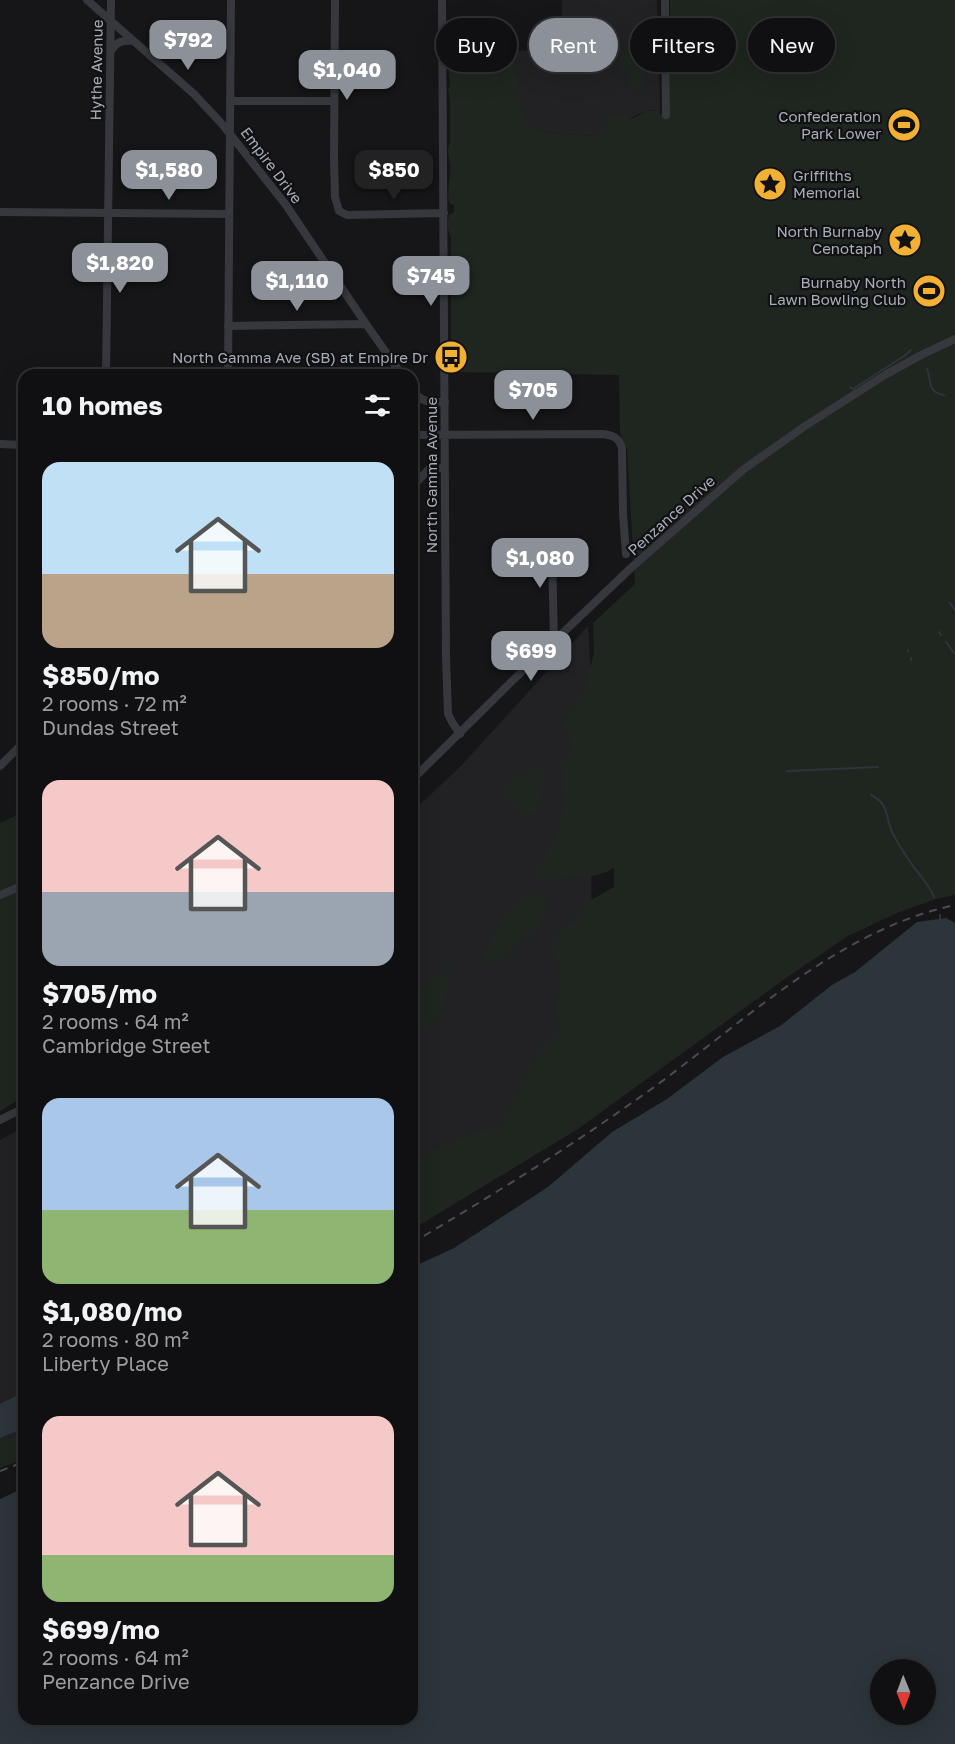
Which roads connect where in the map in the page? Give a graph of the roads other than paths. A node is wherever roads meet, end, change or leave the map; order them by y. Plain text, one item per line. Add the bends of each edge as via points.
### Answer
1 (87, 0) edge
2 (111, 0) edge
3 (231, 0) edge
4 (335, 0) edge
5 (442, 0) edge
6 (664, 0) edge
7 (110, 22) junction
8 (133, 41) junction
9 (110, 53) junction
10 (230, 101) junction
11 (334, 101) junction
12 (666, 115) dead end
13 (229, 132) junction
14 (0, 212) edge
15 (108, 213) junction
16 (444, 213) junction
17 (229, 214) junction
18 (366, 324) junction
19 (228, 326) junction
20 (955, 339) edge
21 (106, 369) edge
22 (228, 369) edge
23 (398, 369) edge
24 (418, 397) edge
25 (444, 402) junction
26 (418, 435) edge
27 (444, 435) junction
28 (0, 444) edge
29 (18, 445) edge
30 (444, 468) junction
31 (418, 481) edge
32 (557, 542) dead end
33 (626, 554) dead end
34 (554, 642) junction
35 (460, 734) junction
36 (18, 748) edge
37 (0, 766) edge
38 (418, 774) edge
39 (18, 888) edge
40 (0, 895) edge
41 (18, 1111) edge
42 (0, 1120) edge

1 - 7 street, Empire Drive
2 - 7 street, Hythe Avenue
3 - 10 street
4 - 11 street
5 - 16 street, North Gamma Avenue
6 - 12 street
7 - 8 street, Empire Drive
7 - 9 street, Hythe Avenue
8 - 9 street via 117,43
8 - 13 street, Empire Drive via 194,94
9 - 15 street, Hythe Avenue
10 - 11 street
10 - 13 street
11 - 16 street via 339,211
13 - 17 street
13 - 18 street, Empire Drive via 286,205
14 - 15 street
15 - 17 street
15 - 21 street, Hythe Avenue
16 - 25 street, North Gamma Avenue
17 - 19 street
18 - 19 street
18 - 23 street, Empire Drive
19 - 22 street
20 - 34 street, Penzance Drive via 885,375 744,469
24 - 25 street
25 - 27 street, North Gamma Avenue
26 - 27 street
27 - 30 street, North Gamma Avenue
27 - 33 street via 616,437 622,449
28 - 29 street
30 - 31 street via 429,469
30 - 35 street, North Gamma Avenue via 448,714
32 - 34 street via 552,553
34 - 35 street, Penzance Drive
35 - 38 street, Penzance Drive
36 - 37 street
39 - 40 street
41 - 42 street

